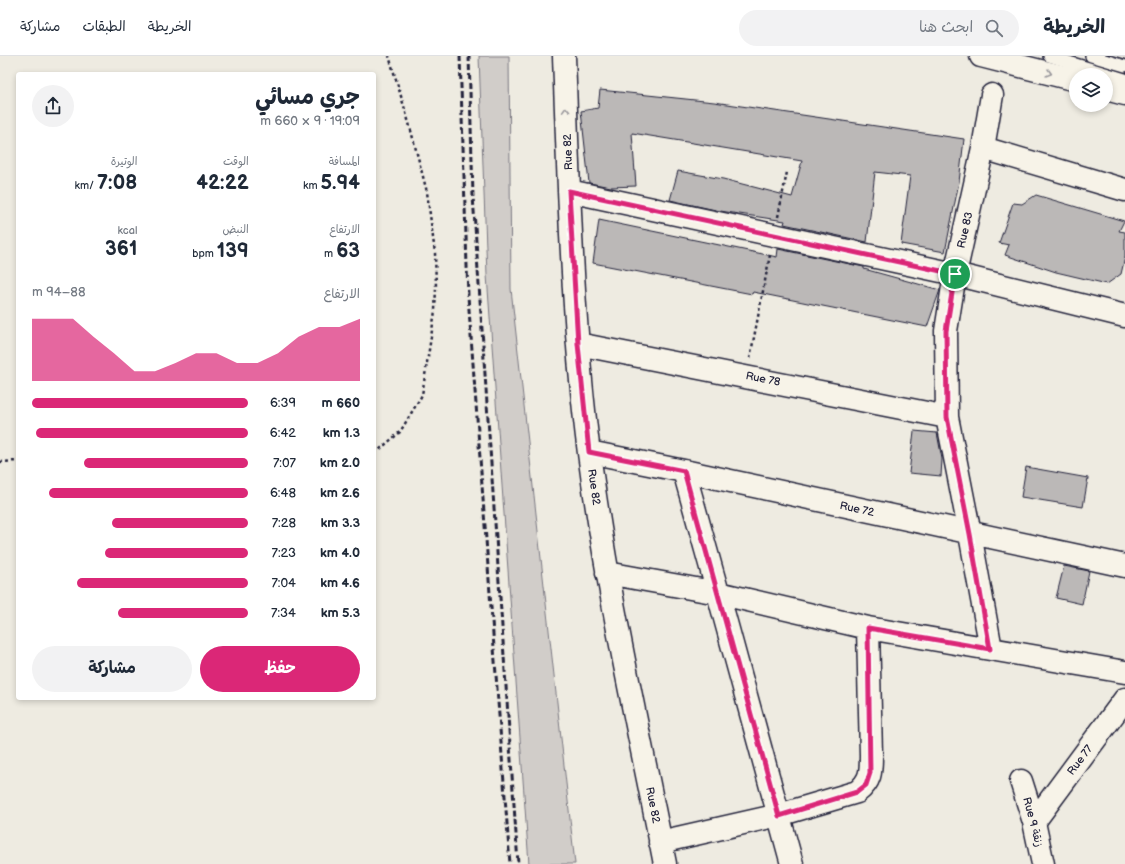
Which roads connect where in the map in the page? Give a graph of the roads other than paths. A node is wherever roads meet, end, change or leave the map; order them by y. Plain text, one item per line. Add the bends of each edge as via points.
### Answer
1 (564, 56) edge
2 (983, 56) edge
3 (1049, 56) edge
4 (1091, 56) edge
5 (1028, 61) edge
6 (1125, 66) edge
7 (1069, 77) edge
8 (1125, 79) edge
9 (1113, 91) edge
10 (1125, 94) edge
11 (992, 95) dead end
12 (983, 148) junction
13 (1125, 190) edge
14 (569, 191) junction
15 (955, 274) junction
16 (1125, 316) edge
17 (578, 344) junction
18 (947, 417) junction
19 (589, 452) junction
20 (684, 471) junction
21 (970, 534) junction
22 (1125, 566) edge
23 (607, 573) junction
24 (718, 593) junction
25 (868, 628) junction
26 (990, 649) junction
27 (1125, 672) edge
28 (1125, 699) edge
29 (1021, 781) dead end
30 (779, 816) junction
31 (1034, 822) junction
32 (660, 842) junction
33 (665, 864) edge
34 (792, 864) edge
35 (1043, 864) edge

14 -> 1 street, Rue 82
2 - 5 street
3 - 8 lane
4 - 6 lane
5 -> 7 street
9 - 10 street
11 - 12 street, Rue 83
12 - 13 street
12 - 15 street, Rue 83
14 - 15 street
14 - 17 street, Rue 82
15 - 16 street
15 - 18 street, Rue 83 via 946,331
17 - 18 street, Rue 78
17 - 19 street, Rue 82
18 - 21 street, Rue 83
19 - 20 street, Rue 72
19 - 23 street, Rue 82
20 - 21 street, Rue 72
20 - 24 street
21 - 22 street, Rue 72
21 - 26 street, Rue 83
23 - 24 street
23 - 32 street, Rue 82
24 - 25 street
24 - 30 street
25 - 26 street
25 - 30 street via 871,755 866,785 857,792
26 - 27 street
28 - 31 street, Rue 77
29 - 31 street, Rue 9 زنقة
30 - 32 street
30 - 34 street
31 - 35 street, Rue 9 زنقة
32 - 33 street, Rue 82

